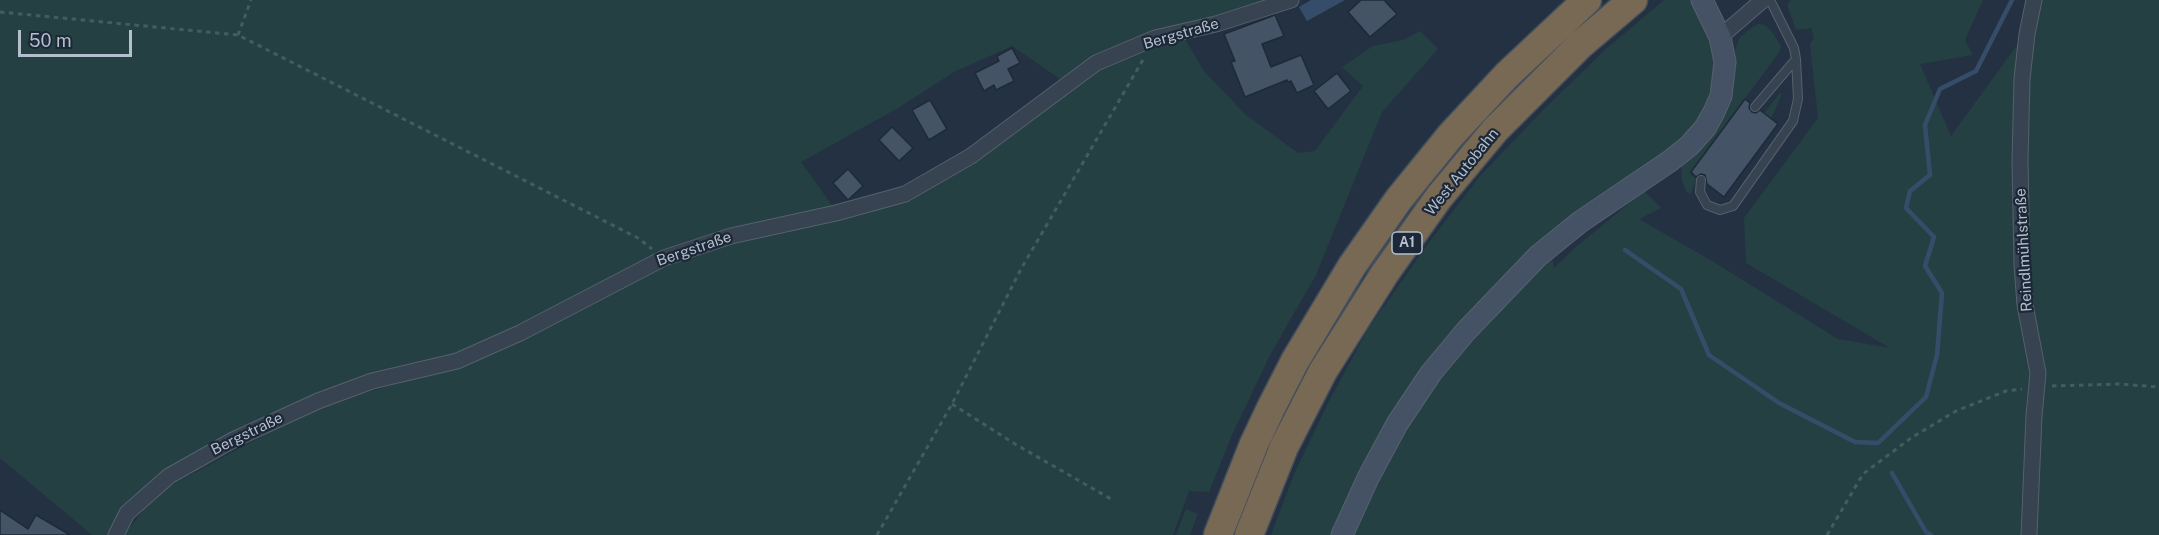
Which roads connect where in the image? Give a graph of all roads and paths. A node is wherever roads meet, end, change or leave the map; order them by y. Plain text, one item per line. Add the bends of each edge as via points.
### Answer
1 (251, 0) edge
2 (1291, 0) edge
3 (1587, 0) edge
4 (1633, 0) edge
5 (1702, 0) edge
6 (1763, 0) edge
7 (1770, 0) edge
8 (2034, 0) edge
9 (0, 12) edge
10 (238, 35) junction
11 (1720, 37) junction
12 (1155, 38) junction
13 (1797, 59) junction
14 (1755, 107) dead end
15 (1701, 180) dead end
16 (664, 258) junction
17 (2036, 386) junction
18 (2159, 387) edge
19 (952, 404) junction
20 (1111, 499) dead end
21 (116, 535) edge
22 (877, 535) edge
23 (1218, 535) edge
24 (1249, 535) edge
25 (1342, 535) edge
26 (1827, 535) edge
27 (2029, 535) edge

1 - 10 path
2 - 12 street, Bergstraße
3 - 23 highway, West Autobahn / A1 via 1507,75 1451,135 1352,266 1271,408
4 - 24 highway, West Autobahn / A1 via 1580,45 1495,130 1439,197 1323,371 1284,447
5 - 11 street
6 - 11 street
7 - 13 lane
8 - 17 street, Reindlmühlstraße via 2022,79 2020,161 2022,265 2038,373
9 - 10 path
10 - 16 path via 638,238
11 - 25 street via 1724,80 1705,128 1670,161 1580,222 1538,256 1466,331 1431,373 1397,424
12 - 16 street, Bergstraße via 1096,63 971,156 905,194 731,236
12 - 19 path via 1021,270
13 - 14 lane
13 - 15 lane via 1798,99 1793,121 1733,206 1720,210 1707,205 1700,192
16 - 21 street, Bergstraße via 457,361 372,381 233,440 169,476 128,513
17 - 18 path
17 - 26 path via 2006,391 1956,411 1911,438 1863,474
17 - 27 street, Reindlmühlstraße
19 - 20 path
19 - 22 path

